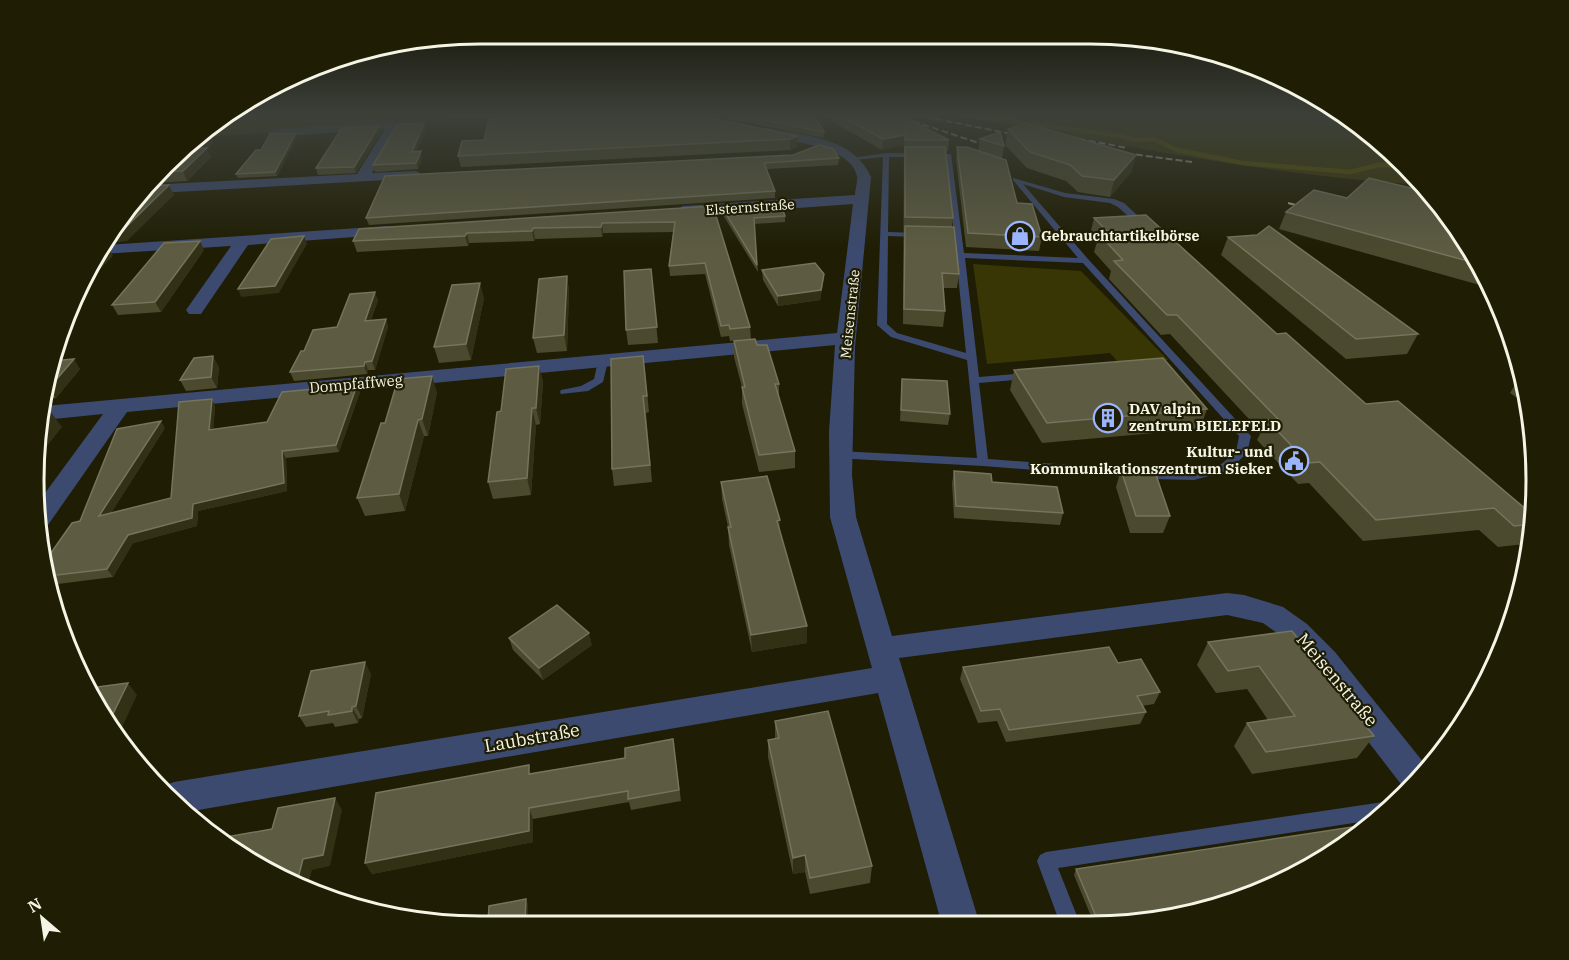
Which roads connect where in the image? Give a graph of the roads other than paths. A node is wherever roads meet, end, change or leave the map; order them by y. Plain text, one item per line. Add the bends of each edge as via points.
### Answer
1 (373, 160) edge
2 (856, 160) edge
3 (886, 160) edge
4 (953, 160) edge
5 (434, 174) edge
6 (362, 178) junction
7 (154, 189) edge
8 (862, 199) junction
9 (662, 213) edge
10 (404, 230) edge
11 (884, 234) junction
12 (926, 236) edge
13 (1156, 236) edge
14 (947, 237) edge
15 (958, 237) junction
16 (243, 241) junction
17 (109, 250) edge
18 (961, 255) junction
19 (1085, 261) junction
20 (195, 310) dead end
21 (847, 338) junction
22 (972, 358) junction
23 (603, 361) junction
24 (1043, 375) edge
25 (974, 380) junction
26 (565, 392) dead end
27 (120, 406) junction
28 (49, 413) edge
29 (838, 455) junction
30 (983, 462) junction
31 (44, 512) edge
32 (885, 663) junction
33 (1412, 773) edge
34 (180, 797) edge
35 (1373, 812) edge
36 (959, 916) edge
37 (1067, 916) edge

1 - 6 street
2 - 8 street, Meisenstraße via 864,177
3 - 11 lane
4 - 15 lane
5 - 6 street
6 - 7 street
8 - 9 street, Elsternstraße
8 - 21 street, Meisenstraße
10 - 16 street
11 - 12 lane
11 - 22 lane via 882,325 894,335
13 - 19 lane via 1121,205 1064,195 1012,176
14 - 15 lane
15 - 18 lane
16 - 17 street
16 - 20 street
18 - 19 lane
18 - 22 lane
19 - 30 lane via 1174,366 1245,436 1241,453 1224,468 1194,476
21 - 23 street, Dompfaffweg
21 - 29 street, Meisenstraße
22 - 25 lane
23 - 26 lane via 599,380 584,389
23 - 27 street, Dompfaffweg
24 - 25 lane
25 - 30 lane
27 - 28 street, Dompfaffweg
27 - 31 street
29 - 30 lane
29 - 32 street, Meisenstraße via 843,517
32 - 33 street, Meisenstraße via 1227,604 1251,608 1273,615 1310,644
32 - 34 street, Laubstraße
32 - 36 street, Meisenstraße
35 - 37 lane via 1046,861

